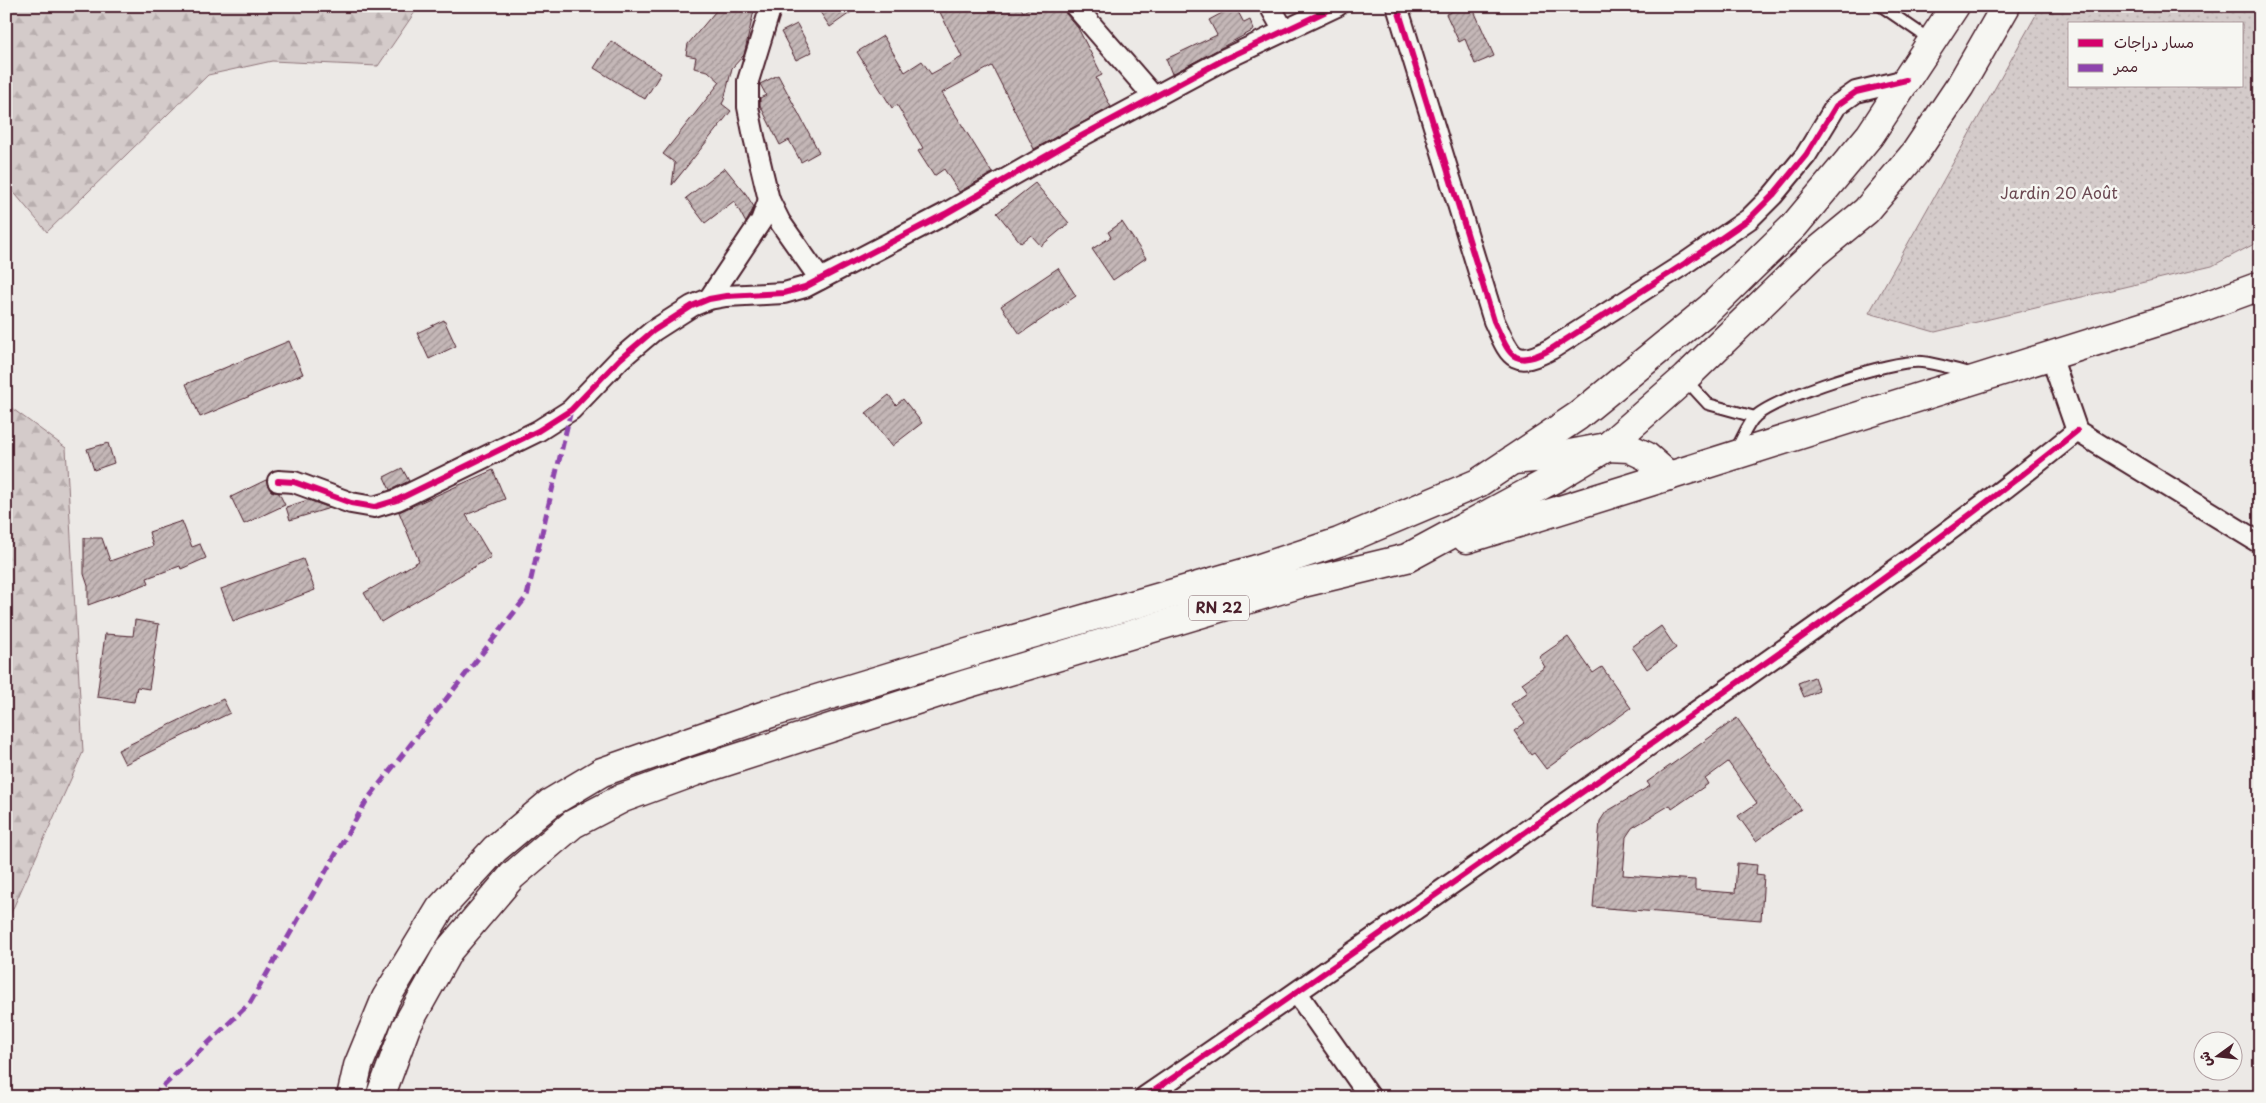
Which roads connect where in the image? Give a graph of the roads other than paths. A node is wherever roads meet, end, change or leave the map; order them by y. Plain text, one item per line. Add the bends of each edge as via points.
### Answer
1 (771, 6) edge
2 (1076, 6) edge
3 (1270, 6) edge
4 (1337, 6) edge
5 (1397, 6) edge
6 (1881, 6) edge
7 (1955, 6) edge
8 (2006, 6) edge
9 (1284, 31) junction
10 (1932, 41) junction
11 (1906, 80) junction
12 (1154, 97) junction
13 (769, 200) junction
14 (820, 279) junction
15 (2260, 286) edge
16 (709, 299) junction
17 (2051, 356) junction
18 (1984, 376) junction
19 (1685, 378) junction
20 (1755, 417) junction
21 (2077, 431) junction
22 (1607, 446) junction
23 (1731, 458) junction
24 (1512, 460) junction
25 (1669, 476) junction
26 (278, 481) dead end
27 (2260, 543) edge
28 (1407, 558) junction
29 (1297, 993) junction
30 (351, 1097) edge
31 (380, 1097) edge
32 (1145, 1097) edge
33 (1370, 1097) edge

1 - 13 street via 748,81 748,107
2 - 12 street
3 - 9 street
4 - 9 street
5 - 11 street via 1494,321 1511,355 1524,361 1551,349 1749,219 1806,155 1836,106 1856,92
6 - 10 lane
7 - 10 main road, RN 22
8 - 19 main road, RN 22 via 1960,86 1915,153 1866,211 1810,257
9 - 12 street
10 - 11 main road, RN 22
11 - 24 main road, RN 22 via 1870,134 1794,226 1710,308 1578,416
12 - 14 street via 945,214
13 - 14 street via 780,222
13 - 16 street via 761,221
14 - 16 street via 784,293
15 - 17 main road
16 - 26 street via 653,331 620,359 571,410 538,431 398,500 374,507 351,503 294,482
17 - 18 main road
17 - 21 street
18 - 20 lane via 1922,362 1882,367 1789,397
18 - 23 main road
19 - 20 lane via 1708,404
19 - 22 main road, RN 22
20 - 23 lane
21 - 27 street
21 - 29 street via 1821,624
22 - 24 main road via 1559,456
22 - 25 main road via 1629,448 1646,456
22 - 28 main road, RN 22 via 1557,477
23 - 25 main road
24 - 30 main road, RN 22 via 1478,482 1313,550 771,713 602,772 550,803 495,849 440,909 386,998 358,1066
25 - 28 main road
28 - 31 main road, RN 22 via 1299,584 966,684 703,769 623,798 573,824 512,876 449,950 406,1028
29 - 32 street
29 - 33 street

